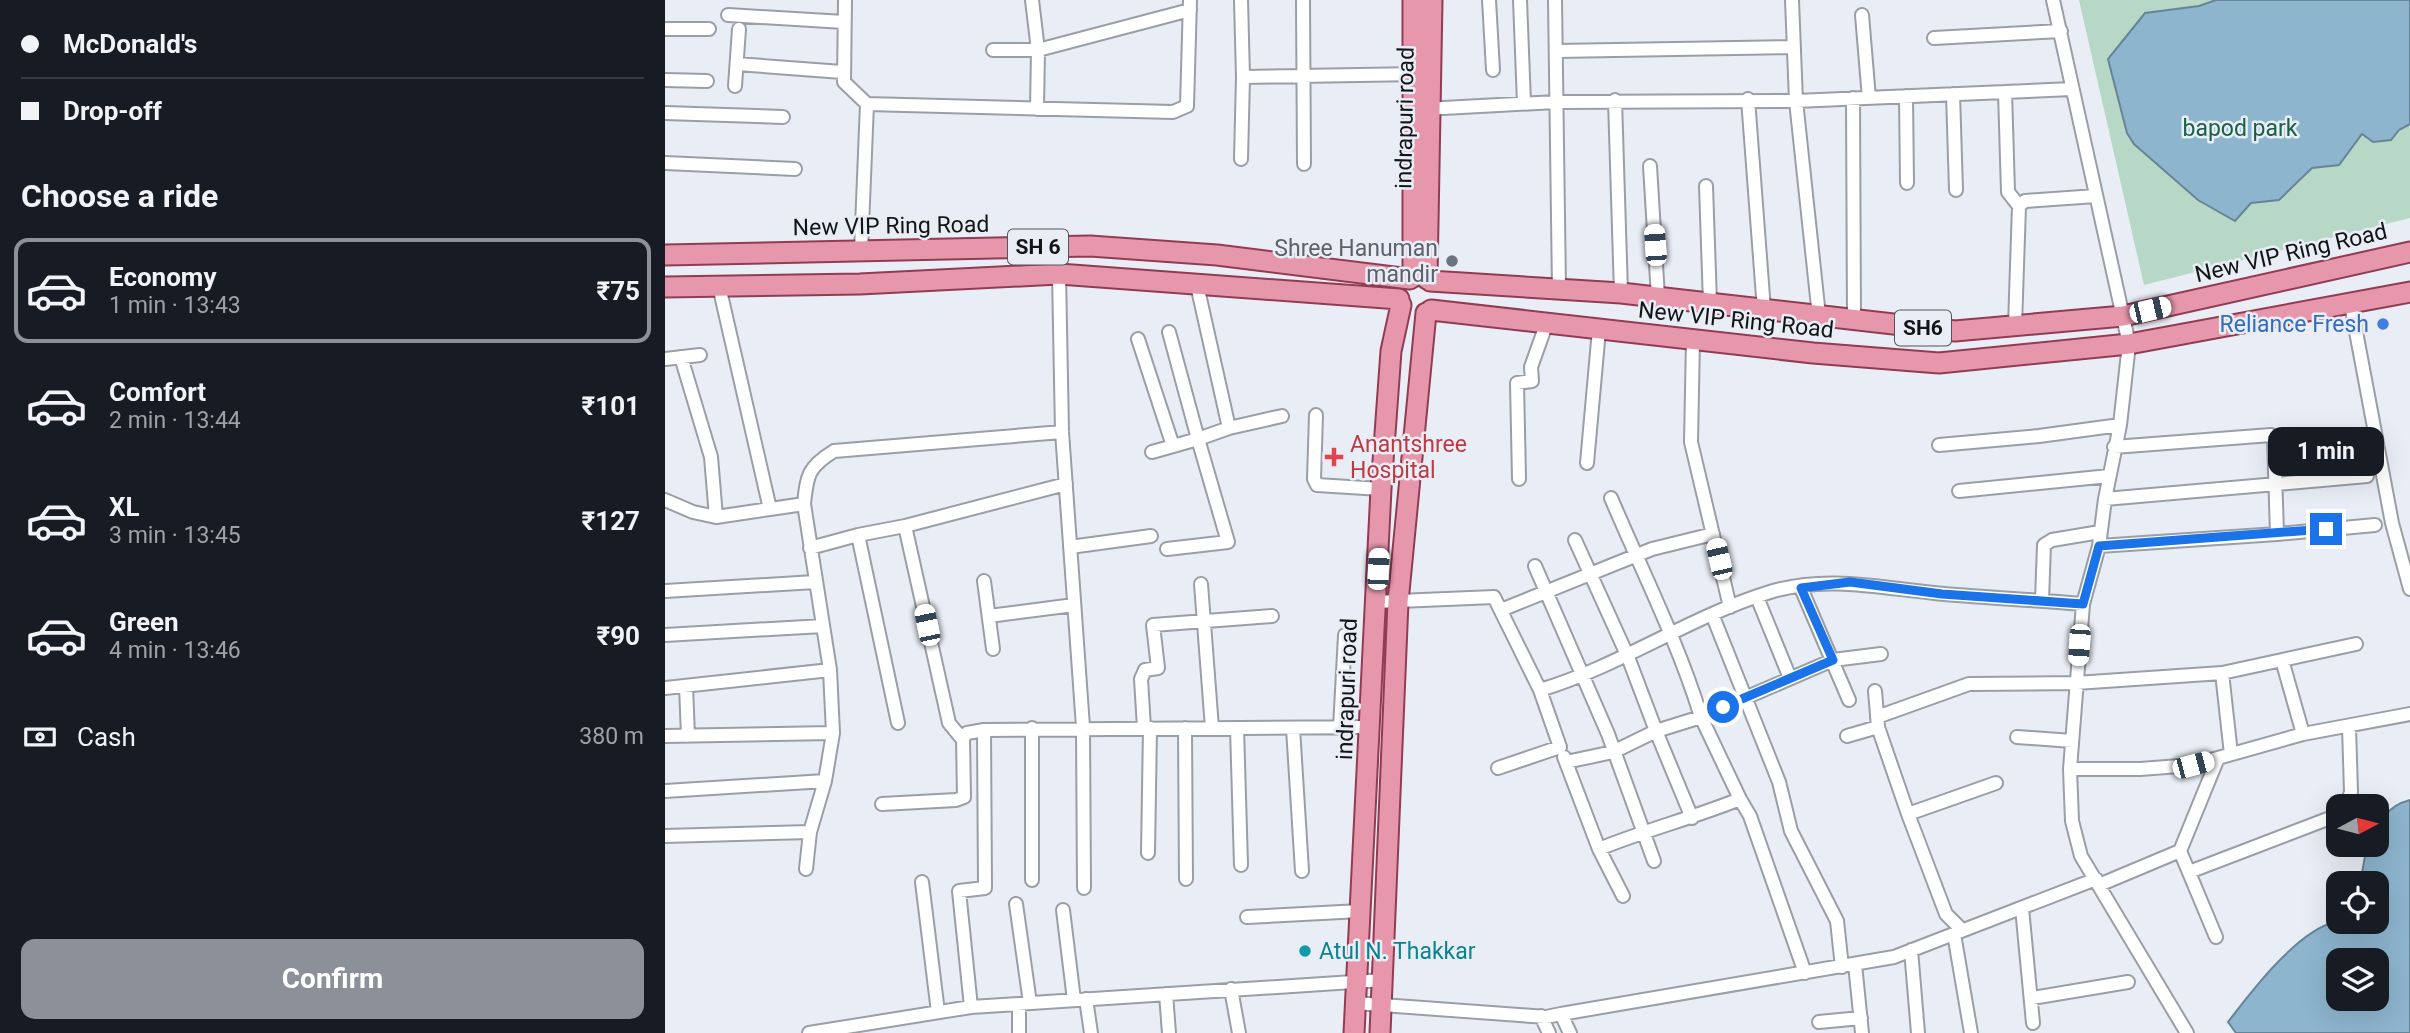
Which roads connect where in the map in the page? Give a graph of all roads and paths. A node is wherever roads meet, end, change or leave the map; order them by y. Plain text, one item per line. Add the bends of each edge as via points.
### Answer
1 (845, 0) edge
2 (1032, 0) edge
3 (1241, 0) edge
4 (1303, 0) edge
5 (1413, 0) edge
6 (1432, 0) edge
7 (1489, 0) edge
8 (1520, 0) edge
9 (1555, 0) edge
10 (1792, 0) edge
11 (2053, 0) edge
12 (1190, 5) edge
13 (728, 15) dead end
14 (1862, 15) dead end
15 (844, 22) junction
16 (665, 29) edge
17 (709, 29) dead end
18 (739, 29) dead end
19 (2061, 32) junction
20 (1934, 38) dead end
21 (1793, 47) junction
22 (993, 50) dead end
23 (1038, 50) junction
24 (1556, 51) junction
25 (737, 64) junction
26 (1493, 70) dead end
27 (842, 72) junction
28 (1422, 74) junction
29 (1243, 77) junction
30 (1304, 77) junction
31 (665, 80) edge
32 (707, 81) dead end
33 (735, 86) dead end
34 (2072, 89) junction
35 (2005, 92) junction
36 (1953, 94) junction
37 (1906, 96) junction
38 (1869, 97) junction
39 (1853, 98) junction
40 (1748, 99) junction
41 (1615, 100) junction
42 (1796, 100) junction
43 (1556, 102) junction
44 (1524, 103) junction
45 (867, 104) junction
46 (1037, 108) junction
47 (1421, 109) junction
48 (665, 113) edge
49 (783, 117) dead end
50 (1241, 159) dead end
51 (665, 163) edge
52 (1304, 164) dead end
53 (1650, 166) dead end
54 (796, 169) dead end
55 (1907, 183) dead end
56 (1706, 186) dead end
57 (1956, 190) dead end
58 (2095, 196) junction
59 (2019, 206) junction
60 (861, 251) junction
61 (2410, 252) edge
62 (665, 256) edge
63 (1059, 274) junction
64 (1420, 279) junction
65 (1197, 285) junction
66 (719, 286) junction
67 (665, 287) edge
68 (1559, 289) junction
69 (2410, 292) edge
70 (1622, 293) junction
71 (1658, 297) junction
72 (1400, 302) junction
73 (1710, 303) junction
74 (2351, 305) junction
75 (1764, 310) junction
76 (1428, 312) junction
77 (1819, 316) junction
78 (2123, 316) junction
79 (1854, 320) junction
80 (1546, 325) junction
81 (2015, 326) junction
82 (1599, 330) junction
83 (1170, 332) dead end
84 (1138, 339) dead end
85 (1693, 341) junction
86 (2129, 344) junction
87 (700, 355) dead end
88 (681, 357) junction
89 (665, 359) edge
90 (1316, 415) dead end
91 (1282, 416) dead end
92 (2120, 425) junction
93 (1229, 428) junction
94 (1062, 432) junction
95 (1198, 439) junction
96 (1939, 445) dead end
97 (1173, 446) junction
98 (2114, 447) junction
99 (1152, 452) dead end
100 (1587, 463) dead end
101 (2109, 476) junction
102 (2367, 476) dead end
103 (1518, 479) dead end
104 (1066, 484) junction
105 (2274, 484) junction
106 (1381, 489) junction
107 (1959, 491) dead end
108 (1611, 498) dead end
109 (2105, 499) junction
110 (665, 500) edge
111 (804, 504) junction
112 (770, 509) junction
113 (716, 517) junction
114 (2375, 525) dead end
115 (905, 526) junction
116 (2101, 532) junction
117 (1713, 534) junction
118 (2277, 534) junction
119 (858, 535) junction
120 (1151, 536) dead end
121 (1575, 540) dead end
122 (2099, 546) junction
123 (1070, 547) junction
124 (810, 548) junction
125 (1167, 549) dead end
126 (2405, 554) edge
127 (1635, 555) junction
128 (1535, 566) dead end
129 (1590, 574) junction
130 (814, 582) junction
131 (984, 582) dead end
132 (1201, 584) dead end
133 (1801, 588) junction
134 (2410, 589) edge
135 (665, 591) edge
136 (1546, 592) junction
137 (1757, 597) junction
138 (2042, 600) junction
139 (1375, 602) junction
140 (1398, 602) junction
141 (2083, 604) junction
142 (1074, 605) junction
143 (1730, 607) junction
144 (1501, 610) junction
145 (1712, 614) junction
146 (989, 616) junction
147 (1272, 616) dead end
148 (1204, 621) junction
149 (823, 626) junction
150 (665, 635) edge
151 (1345, 635) dead end
152 (1668, 635) junction
153 (2356, 644) dead end
154 (993, 649) dead end
155 (1881, 654) dead end
156 (1628, 657) junction
157 (1833, 660) junction
158 (2282, 660) junction
159 (830, 670) junction
160 (2222, 673) junction
161 (1584, 677) junction
162 (1790, 678) junction
163 (2076, 683) junction
164 (686, 686) junction
165 (665, 688) edge
166 (1540, 690) junction
167 (1875, 691) dead end
168 (1745, 697) junction
169 (1849, 700) dead end
170 (2410, 714) edge
171 (1701, 717) junction
172 (1877, 722) junction
173 (898, 723) dead end
174 (1083, 727) junction
175 (1370, 727) junction
176 (2349, 727) junction
177 (1147, 728) junction
178 (1185, 728) junction
179 (1212, 728) junction
180 (1237, 728) junction
181 (1293, 728) junction
182 (1339, 728) junction
183 (1032, 729) junction
184 (984, 730) junction
185 (1656, 731) junction
186 (832, 733) junction
187 (2303, 734) junction
188 (665, 736) edge
189 (688, 736) junction
190 (1847, 736) dead end
191 (2017, 737) dead end
192 (963, 740) junction
193 (2072, 741) junction
194 (1560, 747) junction
195 (1613, 752) junction
196 (2224, 756) junction
197 (1566, 762) junction
198 (1498, 768) dead end
199 (2070, 769) junction
200 (825, 781) junction
201 (1996, 783) dead end
202 (665, 791) edge
203 (2350, 794) edge
204 (1740, 799) junction
205 (882, 804) dead end
206 (1908, 814) junction
207 (1692, 818) junction
208 (2326, 820) edge
209 (1642, 831) junction
210 (810, 832) junction
211 (665, 836) edge
212 (1599, 849) junction
213 (2180, 851) junction
214 (1148, 853) dead end
215 (1654, 861) dead end
216 (1241, 865) dead end
217 (806, 869) dead end
218 (1302, 871) dead end
219 (2189, 872) junction
220 (1186, 879) dead end
221 (1032, 880) dead end
222 (922, 882) dead end
223 (2098, 882) junction
224 (1084, 888) dead end
225 (1623, 896) dead end
226 (1016, 904) dead end
227 (2022, 908) junction
228 (1063, 910) dead end
229 (1360, 911) junction
230 (1247, 917) dead end
231 (1958, 932) junction
232 (2216, 937) dead end
233 (1911, 950) junction
234 (1849, 966) junction
235 (1805, 973) junction
236 (1383, 979) junction
237 (1356, 980) junction
238 (2128, 982) dead end
239 (1231, 989) junction
240 (1166, 993) junction
241 (2032, 998) junction
242 (1080, 999) junction
243 (1024, 1003) junction
244 (1355, 1003) junction
245 (1382, 1005) junction
246 (971, 1007) junction
247 (938, 1013) junction
248 (1561, 1014) junction
249 (1541, 1016) junction
250 (1861, 1018) junction
251 (1819, 1022) dead end
252 (2033, 1023) dead end
253 (809, 1033) edge
254 (1019, 1033) edge
255 (1091, 1033) edge
256 (1169, 1033) edge
257 (1239, 1033) edge
258 (1354, 1033) edge
259 (1380, 1033) edge
260 (1549, 1033) edge
261 (1570, 1033) edge
262 (1862, 1033) edge
263 (1918, 1033) edge
264 (1971, 1033) edge
265 (2187, 1033) edge

1 - 15 street
2 - 23 street
3 - 29 street
4 - 30 street
5 - 28 main road, indrapuri road
6 - 28 main road, indrapuri road
7 - 26 street
8 - 44 street
9 - 24 street
10 - 21 street
11 - 19 street
12 - 23 street
12 - 46 street via 1187,106 1173,112
13 - 15 street
14 - 38 street
15 - 27 street
16 - 17 street
18 - 25 street
19 - 20 street
19 - 34 street
21 - 24 street
21 - 42 street
22 - 23 street
23 - 46 street
24 - 43 street
25 - 27 street
25 - 33 street
27 - 45 street via 849,89
28 - 30 street
28 - 47 main road, indrapuri road
29 - 30 street
29 - 50 street
30 - 52 street
31 - 32 street
34 - 35 street
34 - 58 street
35 - 36 street
35 - 59 street via 2008,192
36 - 37 street
36 - 57 street
37 - 38 street
37 - 55 street
38 - 39 street
39 - 42 street
39 - 79 street
40 - 41 street
40 - 42 street
40 - 75 street
41 - 43 street
41 - 70 street
42 - 77 street
43 - 44 street
43 - 68 street
44 - 47 street
45 - 46 street
45 - 60 street
47 - 64 main road, indrapuri road
48 - 49 street
51 - 54 street
53 - 71 street
56 - 73 street
58 - 59 street via 2025,201
58 - 78 street
59 - 81 street
60 - 62 main road, New VIP Ring Road / SH 6
60 - 64 main road, New VIP Ring Road / SH 6 via 1090,246 1217,255
61 - 78 main road, New VIP Ring Road / SH6
63 - 65 main road, SH 6
63 - 66 main road, SH 6
63 - 94 street
64 - 68 main road, New VIP Ring Road / SH6
64 - 72 main road via 1402,284
64 - 76 main road via 1437,293
65 - 72 main road, SH 6
65 - 93 street
66 - 67 main road, SH 6
66 - 112 street
68 - 70 main road, New VIP Ring Road / SH6
69 - 74 main road, New VIP Ring Road
70 - 71 main road, New VIP Ring Road / SH6
71 - 73 main road, New VIP Ring Road / SH6
72 - 76 main road via 1414,315
72 - 106 main road, indrapuri road via 1391,351
73 - 75 main road, New VIP Ring Road / SH6
74 - 86 main road, New VIP Ring Road
74 - 126 street
75 - 77 main road, New VIP Ring Road / SH6
76 - 80 main road, New VIP Ring Road
76 - 140 main road, indrapuri road
77 - 79 main road, New VIP Ring Road / SH6
78 - 81 main road, New VIP Ring Road / SH6
78 - 86 street
79 - 81 main road, New VIP Ring Road / SH6 via 1955,331
80 - 82 main road, New VIP Ring Road
80 - 103 street via 1531,367 1532,381 1517,383
82 - 85 main road, New VIP Ring Road
82 - 100 street
83 - 95 street
84 - 97 street
85 - 86 main road, New VIP Ring Road via 1939,363
85 - 117 street via 1690,428
86 - 92 street
87 - 88 street
88 - 89 street
88 - 113 street via 711,457
90 - 106 street via 1317,485
91 - 93 street
92 - 96 street
92 - 98 street
93 - 95 street
94 - 104 street
94 - 111 street via 834,451 815,462
95 - 97 street
95 - 125 street via 1228,542
97 - 99 street
98 - 101 street
98 - 105 street via 2271,435
101 - 107 street
101 - 109 street
102 - 105 street
104 - 115 street
104 - 123 street
105 - 109 street
105 - 118 street
106 - 139 main road, indrapuri road
108 - 127 street
109 - 116 street
110 - 113 street
111 - 112 street
111 - 124 street
112 - 113 street
114 - 118 street
115 - 119 street
115 - 192 street via 949,723
116 - 122 street
116 - 138 street via 2044,545
117 - 127 street
117 - 143 street
118 - 122 street
119 - 124 street
119 - 173 street
120 - 123 street
121 - 129 street
122 - 141 street
123 - 142 street
124 - 130 street
126 - 134 street
127 - 129 street
127 - 152 street
128 - 136 street
129 - 136 street
129 - 156 street
130 - 135 street
130 - 149 street
131 - 146 street
132 - 148 street
133 - 137 street
133 - 138 street via 1850,582
133 - 157 street
136 - 144 street
136 - 161 street
137 - 143 street
137 - 162 street
138 - 141 street
139 - 140 street
139 - 175 main road, indrapuri road
140 - 144 street via 1491,596
140 - 236 main road, indrapuri road
141 - 163 street
142 - 146 street
142 - 174 street
143 - 145 street
144 - 166 street
145 - 152 street
145 - 168 street
146 - 154 street
147 - 148 street
148 - 177 street via 1153,625 1158,668 1145,670 1141,679
148 - 179 street
149 - 150 street
149 - 159 street
151 - 182 street
152 - 156 street
152 - 171 street via 1684,662
153 - 158 street
155 - 157 street
156 - 161 street
156 - 185 street
157 - 162 street
157 - 169 street
158 - 160 street
158 - 187 street
159 - 164 street
159 - 186 street
160 - 163 street
160 - 196 street
161 - 166 street
161 - 195 street
162 - 168 street
163 - 172 street via 1969,684
163 - 193 street
164 - 165 street
164 - 189 street
166 - 194 street
167 - 172 street
168 - 171 street
168 - 234 street via 1779,782 1791,831 1837,921
170 - 176 street
171 - 185 street
171 - 204 street
172 - 190 street
172 - 206 street
174 - 177 street
174 - 183 street
174 - 224 street
175 - 182 street
175 - 229 main road, indrapuri road
176 - 187 street
176 - 203 street
177 - 178 street
177 - 214 street
178 - 179 street
178 - 220 street
179 - 180 street
180 - 181 street
180 - 216 street
181 - 182 street
181 - 218 street
183 - 184 street
183 - 221 street
184 - 192 street via 967,733
184 - 246 street via 985,888 959,891
185 - 195 street
185 - 207 street
186 - 189 street
186 - 200 street
187 - 196 street
188 - 189 street
191 - 193 street
192 - 205 street via 964,797
193 - 199 street
194 - 197 street
194 - 198 street
195 - 197 street
195 - 209 street
196 - 199 street via 2193,765
196 - 213 street
197 - 212 street
199 - 223 street via 2072,821 2081,856
200 - 202 street
200 - 210 street
201 - 206 street
204 - 207 street
204 - 235 street
206 - 231 street via 1946,914
207 - 209 street
208 - 219 street
209 - 212 street
209 - 215 street
210 - 211 street
210 - 217 street
212 - 225 street
213 - 219 street
213 - 223 street
219 - 232 street
222 - 247 street
223 - 227 street
223 - 265 street
226 - 243 street
227 - 231 street
227 - 241 street
228 - 242 street
229 - 230 street
229 - 237 main road, indrapuri road
231 - 233 street
231 - 264 street
233 - 234 street
233 - 263 street
234 - 235 street
234 - 250 street
235 - 248 street
236 - 237 street
236 - 245 main road, indrapuri road
237 - 239 street
237 - 244 main road, indrapuri road
238 - 241 street
239 - 240 street
239 - 257 street
240 - 242 street
240 - 256 street
241 - 252 street
242 - 243 street
242 - 255 street
243 - 246 street
243 - 254 street
244 - 245 street
244 - 258 main road, indrapuri road
245 - 249 street
245 - 259 main road, indrapuri road
246 - 247 street
247 - 253 street
248 - 249 street
248 - 261 street
249 - 260 street
250 - 251 street
250 - 262 street

